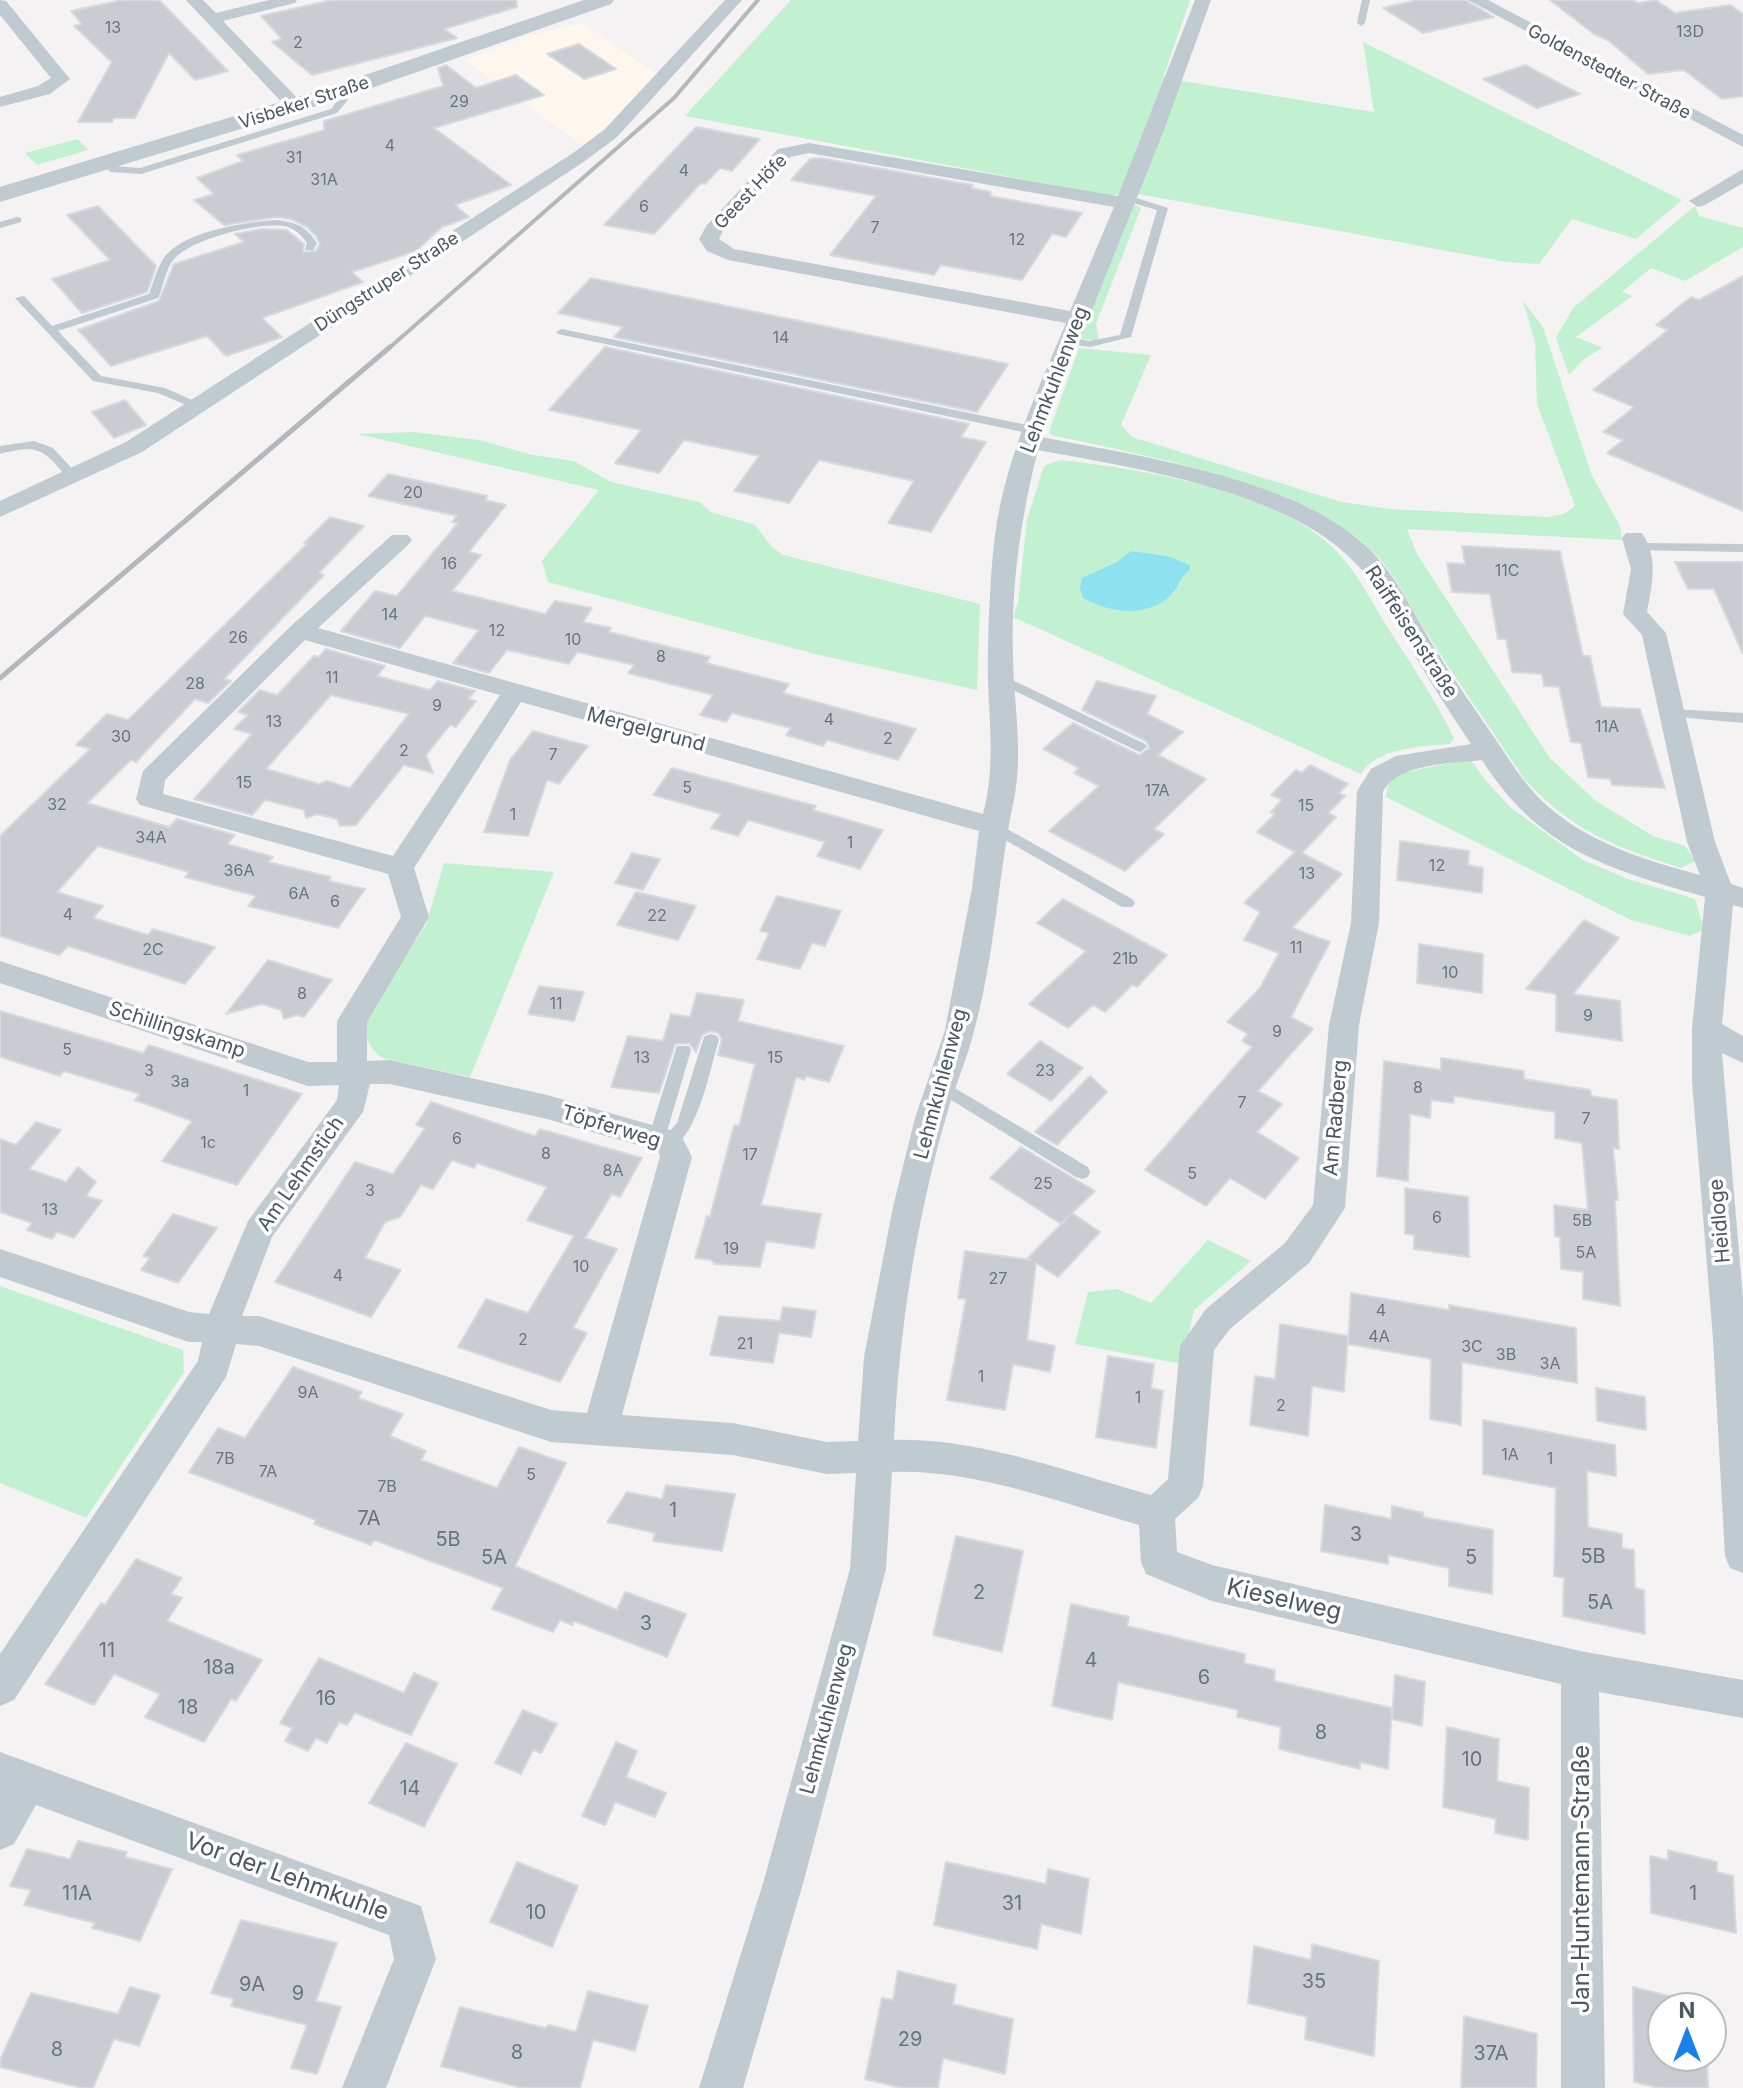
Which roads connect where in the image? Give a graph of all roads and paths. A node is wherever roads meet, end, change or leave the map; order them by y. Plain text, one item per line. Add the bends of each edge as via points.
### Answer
1 (194, 0) edge
2 (289, 0) edge
3 (604, 0) edge
4 (734, 0) edge
5 (1203, 0) edge
6 (1366, 0) edge
7 (1476, 0) edge
8 (0, 4) edge
9 (211, 19) junction
10 (1361, 23) dead end
11 (335, 93) junction
12 (0, 102) edge
13 (295, 106) junction
14 (1743, 142) edge
15 (104, 164) junction
16 (1743, 175) edge
17 (0, 195) edge
18 (1126, 200) junction
19 (1698, 201) dead end
20 (17, 220) dead end
21 (0, 225) edge
22 (309, 248) dead end
23 (20, 298) dead end
24 (1078, 319) junction
25 (50, 330) junction
26 (562, 332) dead end
27 (1068, 341) junction
28 (197, 406) junction
29 (1031, 436) junction
30 (0, 450) edge
31 (72, 476) junction
32 (0, 510) edge
33 (400, 540) dead end
34 (1635, 542) joint
35 (1743, 548) edge
36 (300, 631) junction
37 (1002, 679) junction
38 (514, 693) junction
39 (1672, 713) junction
40 (1743, 718) edge
41 (1140, 747) dead end
42 (1489, 750) junction
43 (993, 826) junction
44 (400, 868) junction
45 (1731, 894) edge
46 (1127, 903) dead end
47 (0, 972) edge
48 (1707, 1029) junction
49 (711, 1040) dead end
50 (683, 1050) dead end
51 (1743, 1051) edge
52 (356, 1075) junction
53 (941, 1086) junction
54 (662, 1140) junction
55 (1082, 1172) dead end
56 (0, 1263) edge
57 (223, 1331) junction
58 (600, 1430) junction
59 (874, 1456) junction
60 (1157, 1513) junction
61 (1743, 1556) edge
62 (1580, 1670) junction
63 (0, 1687) edge
64 (1743, 1699) edge
65 (14, 1776) edge
66 (0, 1830) edge
67 (364, 2088) edge
68 (721, 2088) edge
69 (1583, 2088) edge

1 - 9 street
2 - 9 street
3 - 11 street, Visbeker Straße
4 - 28 street, Düngstruper Straße via 611,133
5 - 18 street, Lehmkuhlenweg
6 - 10 lane
7 - 14 street, Goldenstedter Straße
8 - 12 street via 61,79 44,90
9 - 13 street
11 - 13 street, Visbeker Straße
11 - 15 lane via 343,100 334,111 141,171
13 - 15 street, Visbeker Straße
15 - 17 street, Visbeker Straße
16 - 19 street
18 - 24 street, Lehmkuhlenweg
18 - 24 street, Geest Höfe via 809,148 784,153 709,239 728,254
18 - 27 lane via 1163,208 1125,337 1090,344
20 - 21 lane
22 - 25 lane via 306,233 289,224 257,224 190,242 170,257 154,296
23 - 25 lane
24 - 27 street, Lehmkuhlenweg
25 - 28 lane via 97,379 161,390
26 - 29 lane
27 - 29 street, Lehmkuhlenweg
28 - 31 street, Düngstruper Straße via 134,447
29 - 37 street, Lehmkuhlenweg via 1008,527
29 - 42 street, Raiffeisenstraße via 1252,495 1316,522 1349,543 1376,573
30 - 31 lane via 40,443
31 - 32 street, Düngstruper Straße
33 - 36 street
34 - 35 lane
34 - 39 street, Heidloge via 1643,569 1635,614 1654,633
36 - 38 street, Mergelgrund
36 - 44 street via 152,777 149,799
37 - 41 lane
37 - 43 street, Lehmkuhlenweg via 1005,742
38 - 43 street, Mergelgrund
38 - 44 street
39 - 40 lane
39 - 45 street, Heidloge via 1701,842
42 - 45 street, Raiffeisenstraße via 1520,796 1597,850
42 - 60 street, Am Radberg via 1405,762 1380,775 1370,791 1365,923 1344,1025 1329,1208 1297,1253 1218,1319 1197,1346 1185,1486
43 - 46 lane
43 - 53 street, Lehmkuhlenweg via 960,1030
44 - 52 street, Am Lehmstich via 415,917 352,1021 350,1054
45 - 48 street, Heidloge via 1717,943
47 - 52 street, Schillingskamp via 308,1074
48 - 51 street
48 - 61 street, Heidloge
49 - 54 lane via 684,1126
50 - 54 lane
52 - 54 street, Töpferweg via 390,1072 547,1107
52 - 57 street, Am Lehmstich via 352,1103 259,1230 229,1300
53 - 55 lane
53 - 59 street, Lehmkuhlenweg via 909,1207 881,1357
54 - 58 street, Töpferweg via 676,1157
56 - 57 street via 189,1327
57 - 58 street via 259,1331 551,1426
57 - 63 street, Am Lehmstich via 214,1366
58 - 59 street via 733,1439 827,1458
59 - 60 street via 911,1455 989,1467
59 - 68 street, Lehmkuhlenweg via 868,1569
60 - 62 street, Kieselweg via 1159,1562 1212,1583
62 - 64 street, Kieselweg
62 - 69 street, Jan-Huntemann-Straße
65 - 66 street
65 - 67 street, Vor der Lehmkuhle via 406,1921 415,1959

